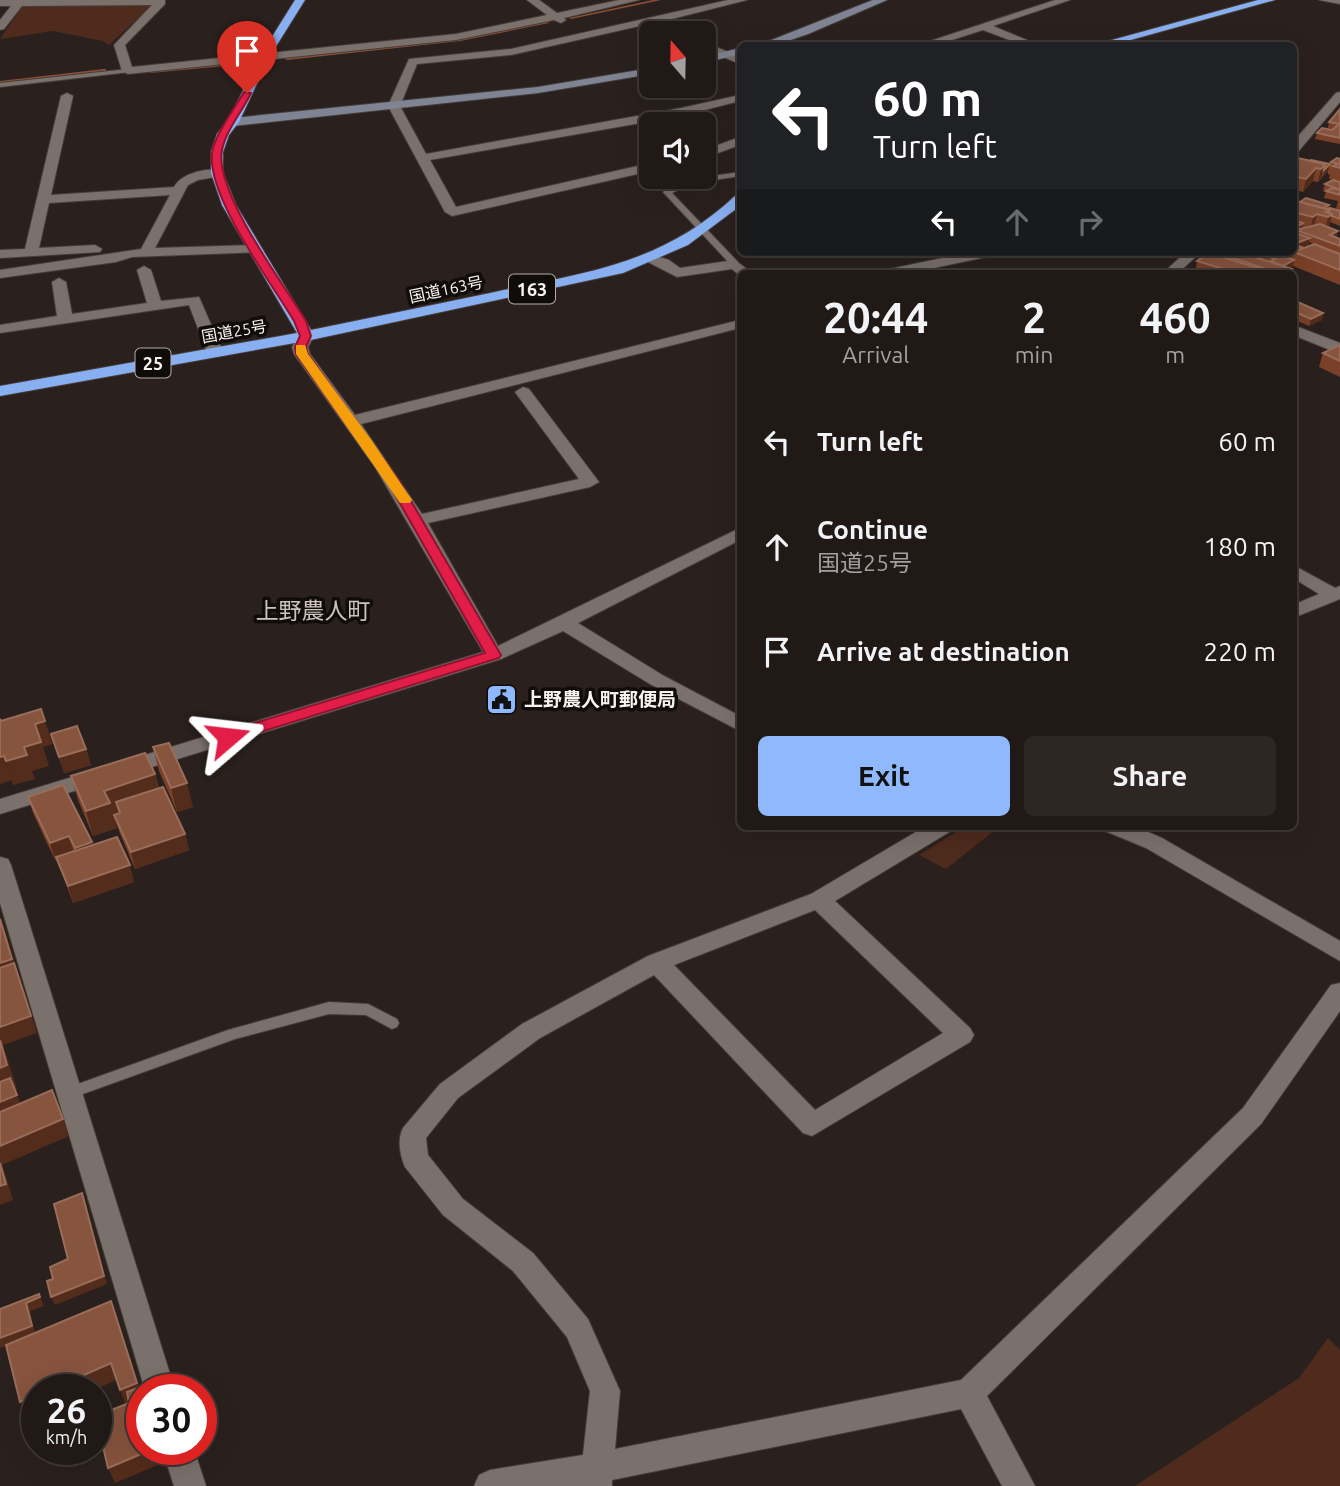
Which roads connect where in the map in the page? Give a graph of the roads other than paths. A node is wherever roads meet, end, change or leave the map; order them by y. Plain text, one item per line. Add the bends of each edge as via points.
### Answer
1 (300, 0) edge
2 (532, 0) edge
3 (634, 0) edge
4 (742, 0) edge
5 (882, 0) edge
6 (1065, 0) edge
7 (1270, 0) edge
8 (1324, 0) edge
9 (1340, 1) edge
10 (0, 3) edge
11 (19, 3) junction
12 (554, 17) junction
13 (649, 21) edge
14 (567, 23) dead end
15 (639, 23) edge
16 (983, 26) junction
17 (0, 27) edge
18 (580, 28) dead end
19 (592, 34) junction
20 (773, 42) edge
21 (933, 42) edge
22 (1025, 42) edge
23 (1110, 42) edge
24 (716, 51) edge
25 (737, 52) edge
26 (727, 55) junction
27 (265, 56) junction
28 (716, 57) edge
29 (737, 60) edge
30 (128, 71) junction
31 (639, 73) edge
32 (0, 85) edge
33 (1340, 95) edge
34 (67, 96) dead end
35 (737, 99) edge
36 (394, 106) junction
37 (233, 122) junction
38 (737, 142) edge
39 (1297, 145) edge
40 (716, 150) edge
41 (422, 158) junction
42 (639, 170) edge
43 (217, 173) junction
44 (737, 174) edge
45 (179, 191) junction
46 (45, 198) junction
47 (737, 202) edge
48 (703, 231) junction
49 (255, 249) junction
50 (31, 252) junction
51 (139, 252) junction
52 (0, 254) edge
53 (972, 256) edge
54 (1189, 256) edge
55 (653, 259) junction
56 (740, 269) edge
57 (144, 270) dead end
58 (904, 270) edge
59 (1173, 270) edge
60 (0, 274) edge
61 (59, 282) dead end
62 (155, 306) junction
63 (65, 319) junction
64 (737, 325) edge
65 (0, 329) edge
66 (1297, 331) edge
67 (306, 336) junction
68 (1340, 349) edge
69 (215, 352) junction
70 (0, 391) edge
71 (523, 392) dead end
72 (352, 421) junction
73 (417, 520) junction
74 (737, 535) edge
75 (1297, 572) edge
76 (1337, 594) edge
77 (1297, 610) edge
78 (564, 622) junction
79 (494, 655) junction
80 (737, 722) edge
81 (0, 807) edge
82 (936, 830) edge
83 (1123, 830) edge
84 (0, 865) edge
85 (819, 900) junction
86 (1340, 952) edge
87 (657, 962) junction
88 (1340, 992) edge
89 (392, 1023) dead end
90 (69, 1093) junction
91 (155, 1374) edge
92 (969, 1393) junction
93 (183, 1465) edge
94 (596, 1477) edge
95 (190, 1486) edge
96 (490, 1486) edge
97 (1019, 1486) edge

1 - 27 highway, 国道25号
2 - 12 street
3 - 12 street
4 - 13 street
5 - 20 street
6 - 16 street
7 - 23 highway
8 - 9 street
10 - 11 street
11 - 17 street
11 - 30 street via 161,2 119,45
12 - 14 street
12 - 27 street via 456,37
15 - 19 street
16 - 21 street
16 - 22 street
18 - 19 street
19 - 36 street via 511,52 413,61
24 - 26 street
25 - 26 street
26 - 28 street
26 - 29 street
27 - 30 street
27 - 37 highway, 国道25号
30 - 32 lane
31 - 36 street
33 - 39 street
34 - 46 street
35 - 41 street
36 - 37 street
36 - 41 street
37 - 43 highway, 国道25号 via 217,152
38 - 40 street
41 - 42 street via 452,212
43 - 45 street via 187,179
43 - 49 highway, 国道25号 via 229,205
44 - 48 lane via 687,182 667,192
45 - 46 street
45 - 51 street
46 - 50 street
47 - 48 highway, 国道163号 / 163
48 - 55 highway, 国道163号 / 163
48 - 56 lane
49 - 51 street
49 - 67 highway, 国道25号
50 - 51 street via 119,248
50 - 52 street
51 - 60 street
53 - 58 street
54 - 59 street
55 - 56 street via 677,273
55 - 67 highway, 国道163号 / 163
57 - 62 street
61 - 63 street
62 - 63 street
62 - 69 street via 194,300
63 - 65 street
64 - 72 street
66 - 68 street
67 - 69 highway, 国道25号 / 25
67 - 72 street via 302,354
69 - 70 highway, 国道25号 / 25
71 - 73 street via 590,482
72 - 73 street
73 - 79 street
74 - 78 street
75 - 76 street
76 - 77 street
78 - 79 street
78 - 80 street
79 - 81 street
82 - 85 street
83 - 86 street via 1154,843
84 - 90 street
85 - 87 street
85 - 87 street via 961,1035 812,1125
87 - 94 street via 531,1031 449,1091 412,1136 415,1159 453,1207 523,1262 578,1328 606,1391
88 - 92 street via 1252,1116
89 - 90 lane via 368,1010 330,1008 233,1034
90 - 91 street
92 - 94 street
92 - 97 street
93 - 95 street
94 - 96 street

